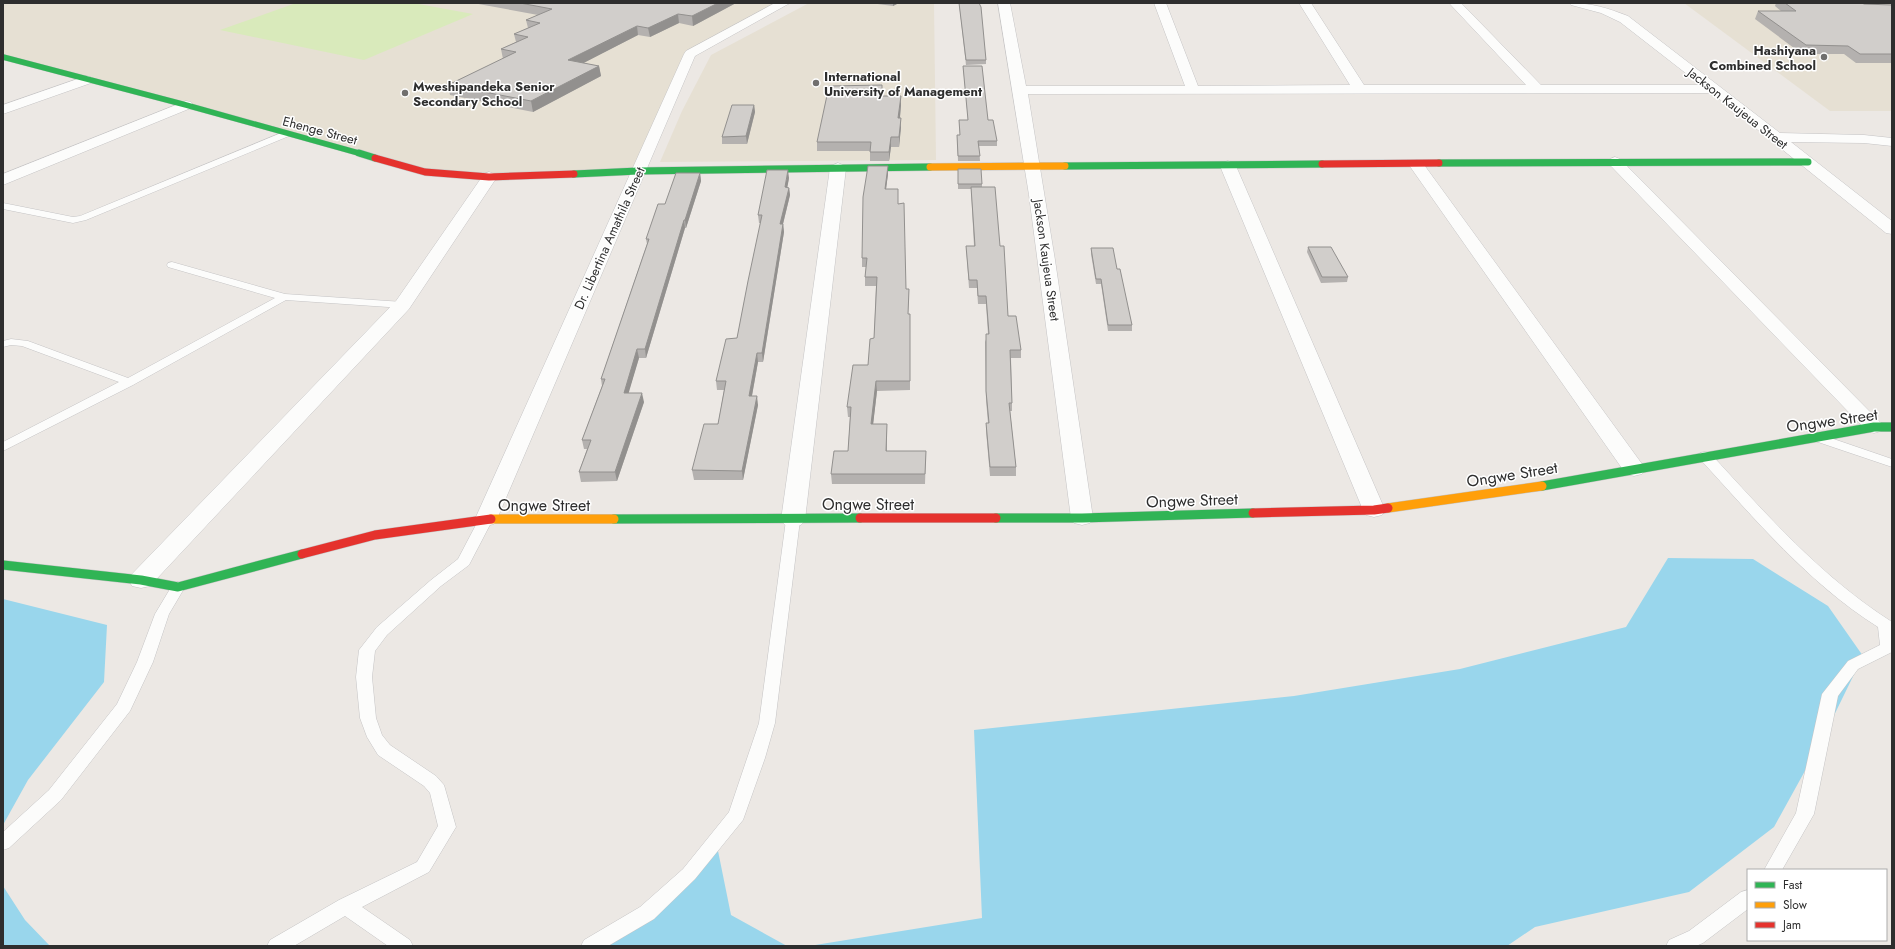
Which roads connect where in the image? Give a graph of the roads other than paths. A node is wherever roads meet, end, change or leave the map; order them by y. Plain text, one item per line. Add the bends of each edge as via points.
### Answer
1 (784, 3) edge
2 (1004, 3) edge
3 (1160, 3) edge
4 (1305, 3) edge
5 (1455, 3) edge
6 (1575, 3) edge
7 (3, 58) edge
8 (86, 80) junction
9 (1537, 89) junction
10 (1714, 89) junction
11 (1021, 90) junction
12 (1193, 90) junction
13 (1360, 90) junction
14 (186, 105) junction
15 (3, 110) edge
16 (286, 134) junction
17 (1776, 137) junction
18 (1892, 142) edge
19 (1615, 162) junction
20 (1808, 162) junction
21 (1417, 164) junction
22 (1034, 166) junction
23 (1228, 166) junction
24 (838, 168) junction
25 (638, 171) junction
26 (489, 177) junction
27 (3, 180) edge
28 (3, 206) edge
29 (1892, 229) edge
30 (172, 266) dead end
31 (284, 297) junction
32 (403, 305) junction
33 (3, 344) edge
34 (129, 382) junction
35 (1883, 427) edge
36 (1816, 437) junction
37 (3, 447) edge
38 (1705, 456) junction
39 (1892, 463) edge
40 (1634, 469) junction
41 (1374, 510) junction
42 (1082, 518) junction
43 (486, 520) junction
44 (793, 520) junction
45 (3, 565) edge
46 (140, 580) junction
47 (178, 587) junction
48 (1889, 628) edge
49 (3, 843) edge
50 (1774, 869) edge
51 (1747, 899) edge
52 (346, 906) junction
53 (277, 946) edge
54 (402, 946) edge
55 (591, 946) edge
56 (1676, 946) edge

1 - 25 street, Dr. Libertina Amathila Street via 690,54
2 - 11 street, Jackson Kaujeua Street
3 - 12 street
4 - 13 street
5 - 9 street
6 - 10 street, Jackson Kaujeua Street via 1605,10 1624,19
7 - 8 street, Ehenge Street
8 - 14 street, Ehenge Street
8 - 15 street
9 - 10 street
9 - 13 street
10 - 17 street, Jackson Kaujeua Street
11 - 12 street
11 - 22 street, Jackson Kaujeua Street
12 - 13 street
14 - 16 street, Ehenge Street
14 - 27 street
16 - 26 street, Ehenge Street via 426,172
16 - 28 lane via 83,218 73,220
17 - 18 street
17 - 20 street, Jackson Kaujeua Street
19 - 20 street, Ehenge Street
19 - 21 street, Ehenge Street
19 - 35 street
20 - 29 street, Jackson Kaujeua Street
21 - 23 street, Ehenge Street
21 - 40 street
22 - 23 street, Ehenge Street
22 - 24 street, Ehenge Street
22 - 42 street, Jackson Kaujeua Street
23 - 41 street
24 - 25 street, Ehenge Street
24 - 44 street
25 - 26 street, Ehenge Street
25 - 43 street, Dr. Libertina Amathila Street
26 - 32 street
30 - 31 lane
31 - 32 lane
31 - 34 lane
32 - 46 street
33 - 34 lane via 24,343
34 - 37 lane
35 - 36 street, Ongwe Street
36 - 38 street, Ongwe Street
36 - 39 lane
38 - 40 street, Ongwe Street
38 - 48 lane via 1802,559 1835,590
40 - 41 street, Ongwe Street via 1523,489
41 - 42 street, Ongwe Street
42 - 44 street, Ongwe Street
43 - 44 street, Ongwe Street
43 - 47 street, Ongwe Street via 375,534
43 - 52 lane via 464,562 382,631 367,650 364,677 368,718 375,737 384,750 430,781 438,790 447,828 424,867
44 - 55 lane via 767,723 737,815 689,874 652,908
45 - 46 street
46 - 47 street
47 - 49 lane via 162,614 145,662 124,707 55,795
48 - 50 lane via 1888,647 1853,665 1830,694 1805,814
51 - 56 lane via 1696,937
52 - 53 lane
52 - 54 lane

